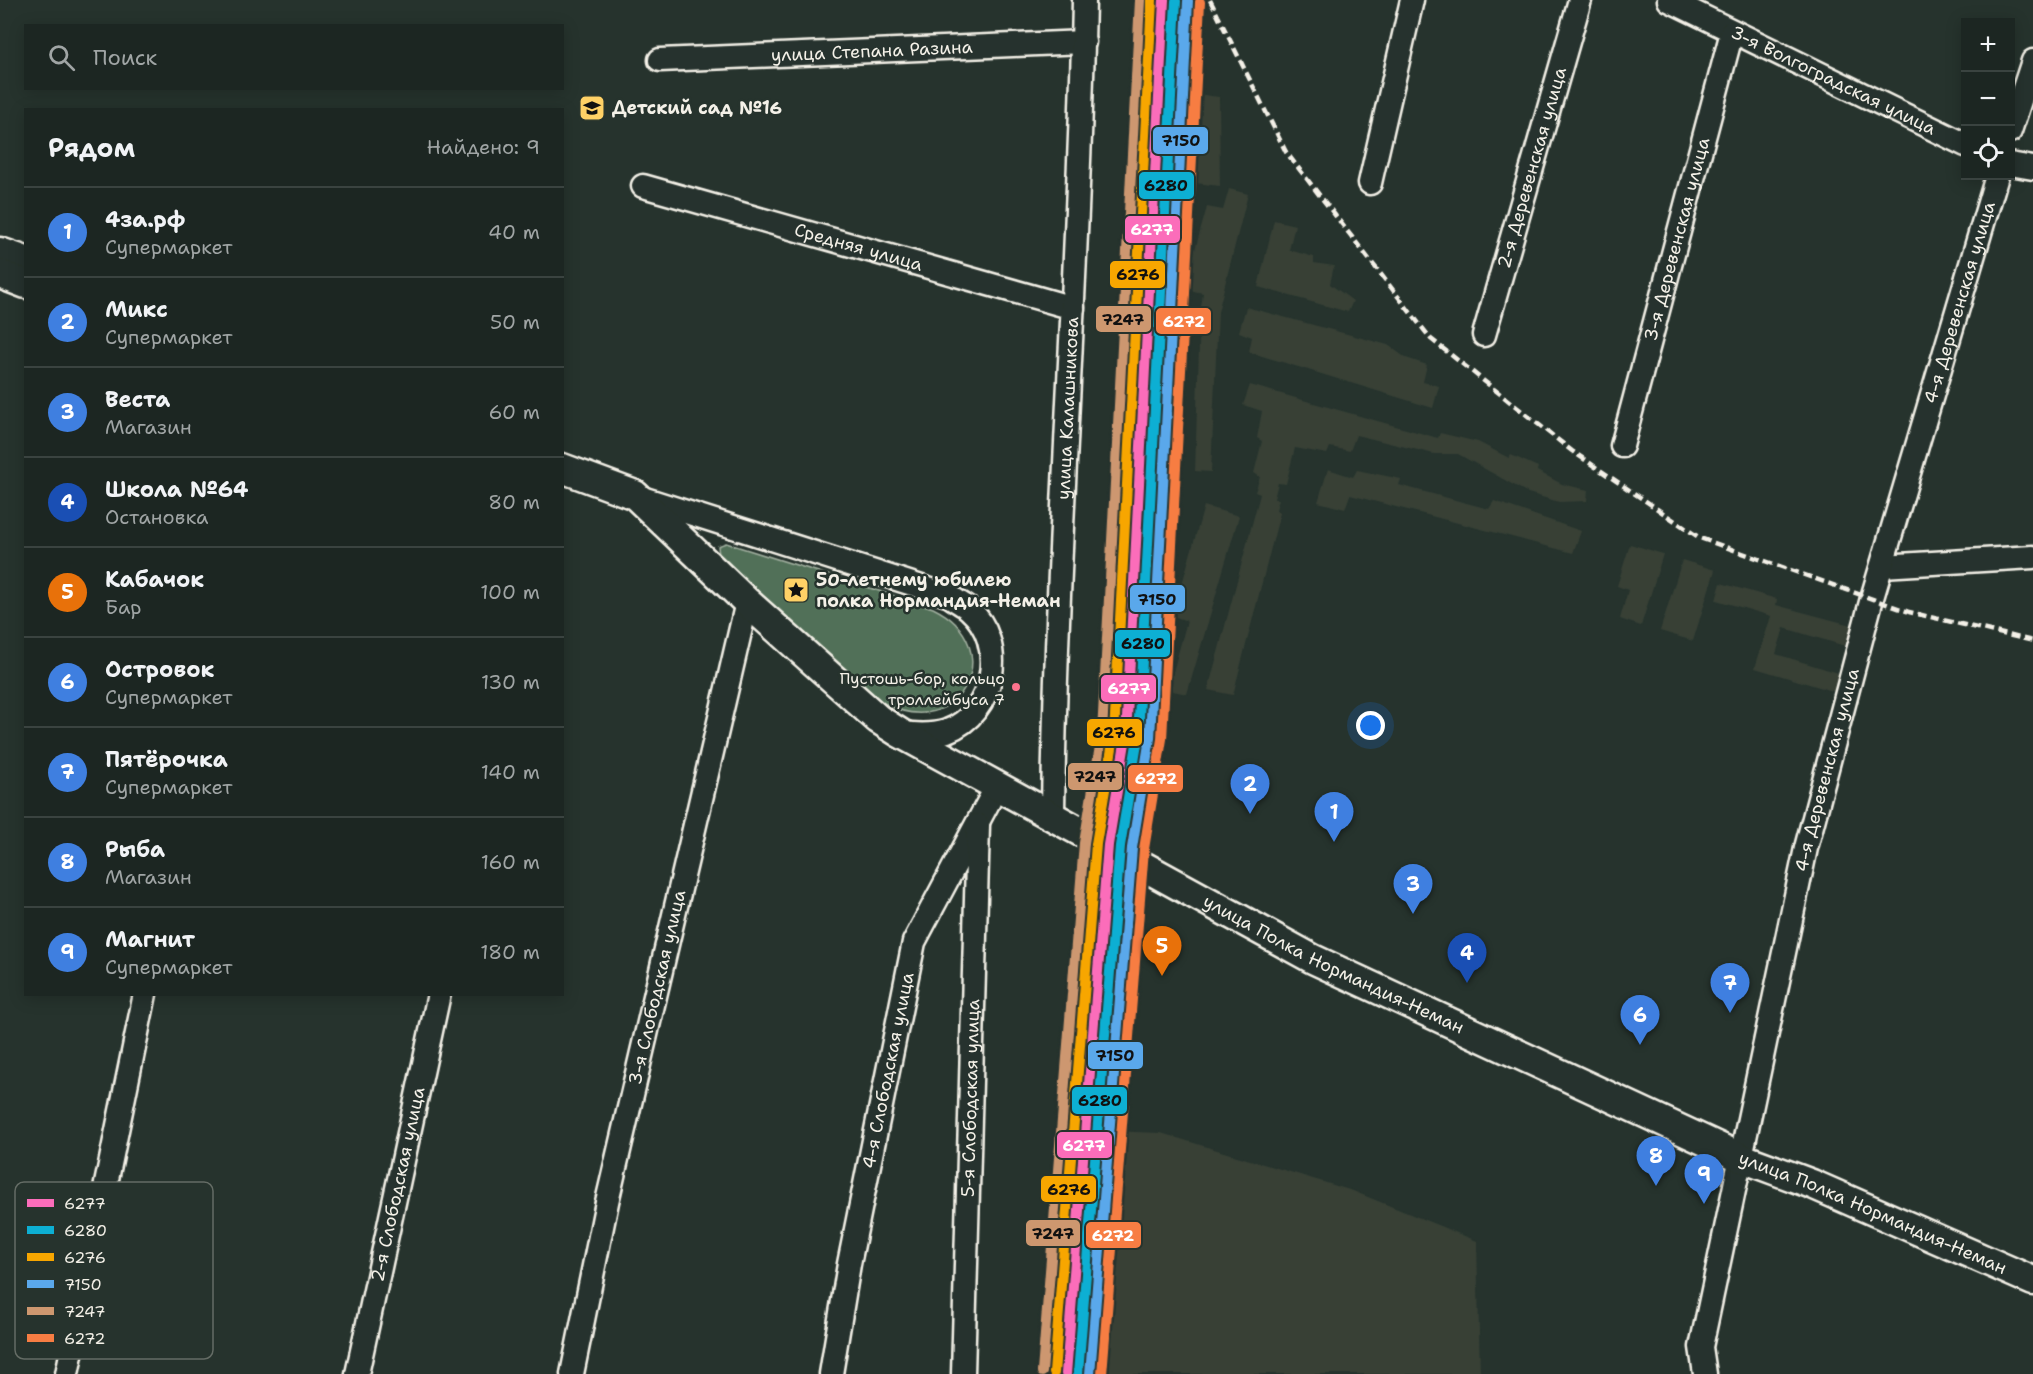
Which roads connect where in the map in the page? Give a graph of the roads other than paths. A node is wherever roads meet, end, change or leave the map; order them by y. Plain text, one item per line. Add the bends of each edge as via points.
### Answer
1 (1084, 0) edge
2 (1412, 0) edge
3 (1580, 0) edge
4 (1669, 0) edge
5 (1732, 32) junction
6 (1084, 42) junction
7 (660, 60) dead end
8 (2033, 61) edge
9 (2012, 126) edge
10 (1961, 143) edge
11 (2015, 165) edge
12 (2033, 168) edge
13 (1996, 180) edge
14 (1370, 183) dead end
15 (643, 186) dead end
16 (0, 252) edge
17 (24, 260) edge
18 (0, 274) edge
19 (24, 283) edge
20 (1073, 308) junction
21 (1484, 335) dead end
22 (1622, 446) dead end
23 (564, 469) edge
24 (564, 489) edge
25 (635, 495) junction
26 (692, 548) junction
27 (2033, 557) edge
28 (1882, 566) junction
29 (747, 602) junction
30 (900, 733) junction
31 (998, 786) junction
32 (1053, 814) junction
33 (978, 821) junction
34 (145, 996) edge
35 (438, 996) edge
36 (1742, 1158) junction
37 (106, 1182) edge
38 (2033, 1281) edge
39 (69, 1359) edge
40 (66, 1374) edge
41 (357, 1374) edge
42 (572, 1374) edge
43 (831, 1374) edge
44 (963, 1374) edge
45 (1705, 1374) edge

1 - 6 street, улица Калашникова
2 - 14 street
3 - 21 street, 2-я Деревенская улица
4 - 5 street, 3-я Волгоградская улица
5 - 10 street, 3-я Волгоградская улица
5 - 22 street, 3-я Деревенская улица
6 - 7 street, улица Степана Разина
6 - 20 street, улица Калашникова
8 - 9 street
11 - 12 street
13 - 28 street, 4-я Деревенская улица
15 - 20 street, Средняя улица
16 - 17 street
18 - 19 street
20 - 32 street, улица Калашникова via 1054,694
23 - 25 street, улица Полка Нормандия-Неман
24 - 26 street, улица Полка Нормандия-Неман via 656,523
25 - 26 street, улица Полка Нормандия-Неман
25 - 30 street via 950,596 970,610 985,629 992,652 992,676 984,699 968,718 948,731 924,736
26 - 29 street, улица Полка Нормандия-Неман
27 - 28 street
28 - 36 street, 4-я Деревенская улица via 1806,848
29 - 30 street, улица Полка Нормандия-Неман via 878,719
29 - 42 street, 3-я Слободская улица via 607,1202
30 - 31 street, улица Полка Нормандия-Неман
31 - 32 street, улица Полка Нормандия-Неман
31 - 33 street, 4-я Слободская улица
32 - 36 street, улица Полка Нормандия-Неман via 1313,959
33 - 43 street, 4-я Слободская улица via 914,942 849,1264
33 - 44 street, 5-я Слободская улица
34 - 37 street
35 - 41 street, 2-я Слободская улица
36 - 38 street, улица Полка Нормандия-Неман via 1812,1184
36 - 45 street, 4-я Деревенская улица via 1701,1347
39 - 40 street

